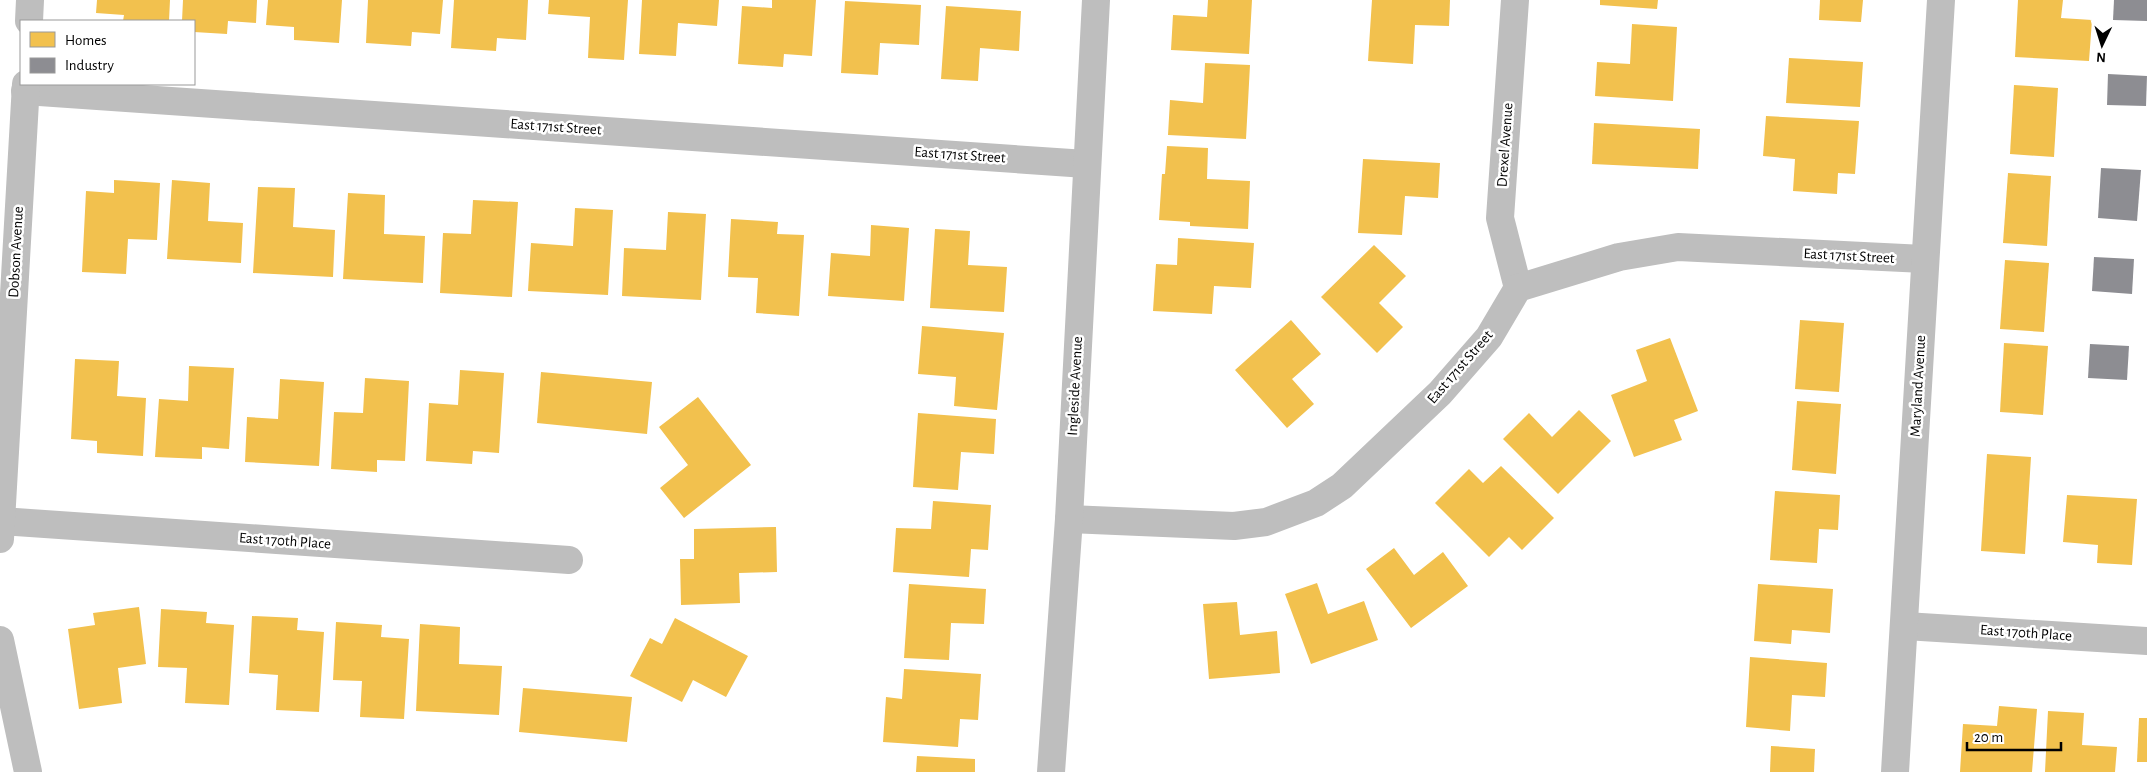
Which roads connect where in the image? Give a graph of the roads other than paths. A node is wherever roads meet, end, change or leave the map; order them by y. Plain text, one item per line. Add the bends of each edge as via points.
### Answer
1 (30, 0) edge
2 (1096, 0) edge
3 (1515, 0) edge
4 (1941, 0) edge
5 (29, 20) edge
6 (26, 87) edge
7 (1086, 164) junction
8 (1924, 259) junction
9 (1518, 288) junction
10 (1069, 519) junction
11 (0, 530) edge
12 (569, 560) dead end
13 (1905, 626) junction
14 (0, 640) edge
15 (2147, 641) edge
16 (28, 772) edge
17 (1051, 772) edge
18 (1895, 772) edge

1 - 5 street
2 - 7 street, Ingleside Avenue
3 - 9 street, Drexel Avenue via 1500,218
4 - 8 street, Maryland Avenue
6 - 7 street, East 171st Street
6 - 11 street, Dobson Avenue
7 - 10 street, Ingleside Avenue
8 - 9 street, East 171st Street via 1678,247 1619,257
8 - 13 street, Maryland Avenue
9 - 10 street, East 171st Street via 1489,337 1440,394 1342,486 1316,504 1266,522 1234,526
10 - 17 street, Ingleside Avenue
11 - 12 street, East 170th Place
13 - 15 street, East 170th Place
13 - 18 street, Maryland Avenue
14 - 16 street

